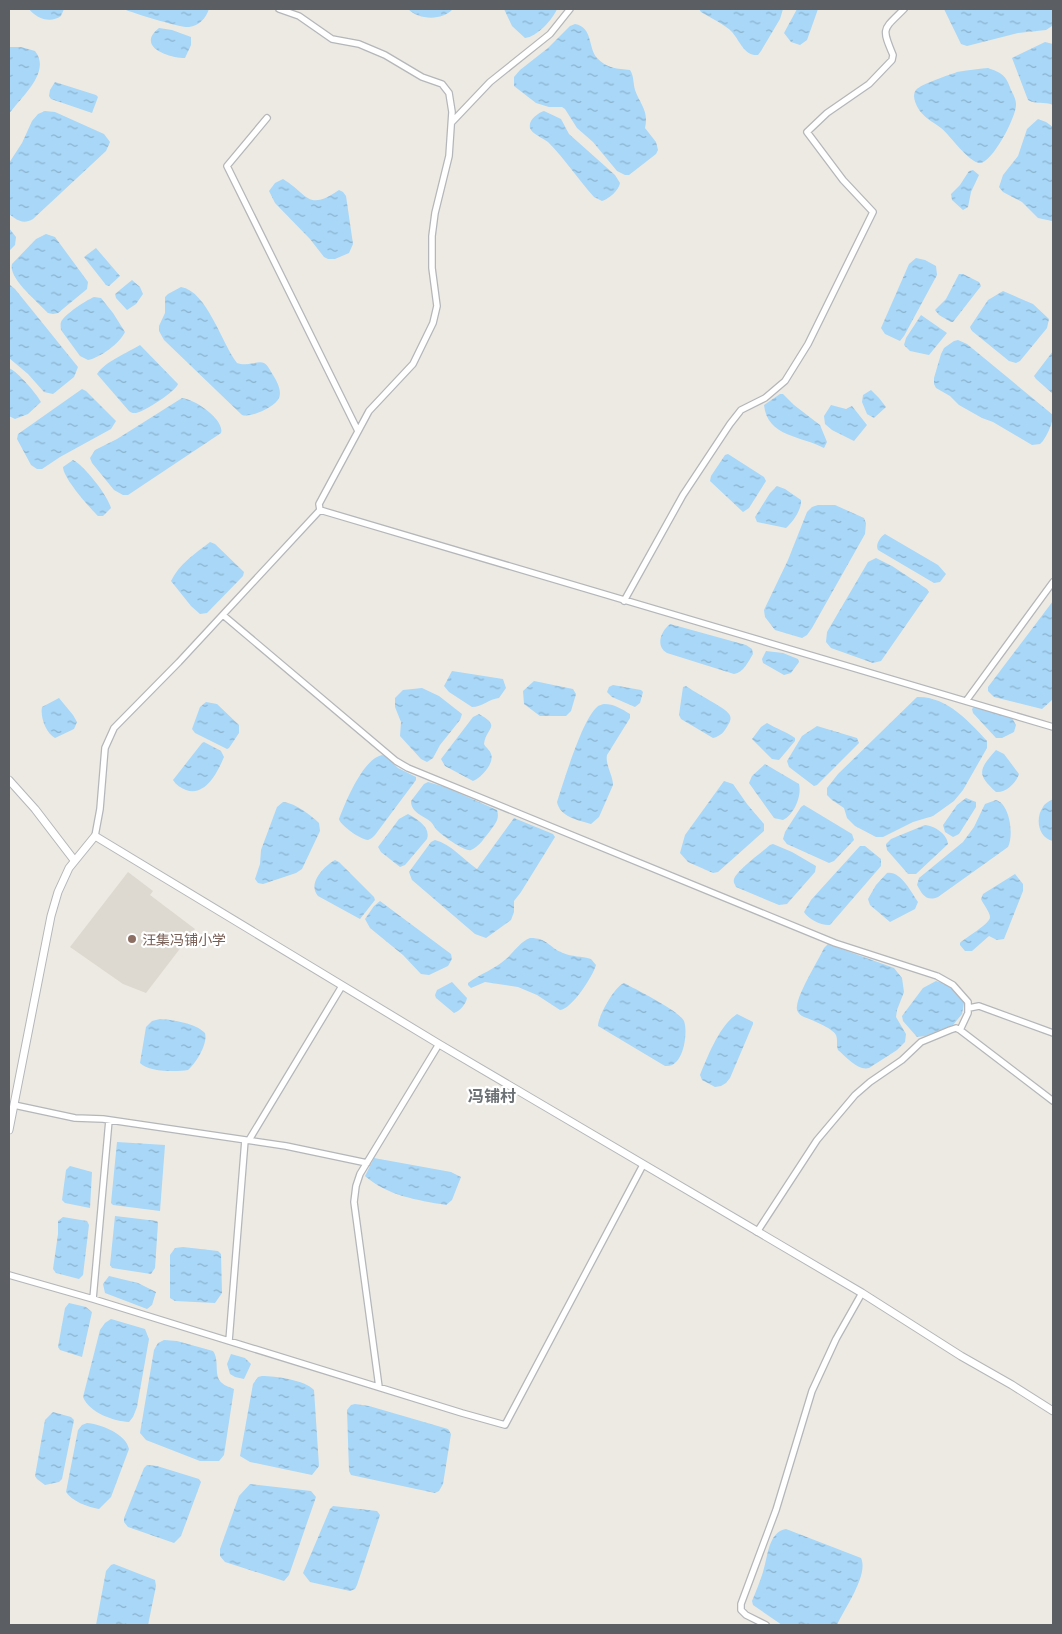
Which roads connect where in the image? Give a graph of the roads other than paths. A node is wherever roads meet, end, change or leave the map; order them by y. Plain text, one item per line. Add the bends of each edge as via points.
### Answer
1 (279, 9) edge
2 (570, 9) edge
3 (904, 9) edge
4 (267, 118) dead end
5 (452, 122) junction
6 (358, 431) junction
7 (320, 510) junction
8 (1053, 582) edge
9 (624, 601) junction
10 (223, 615) junction
11 (966, 701) junction
12 (1053, 727) edge
13 (9, 780) edge
14 (95, 836) junction
15 (74, 860) junction
16 (342, 986) junction
17 (969, 1008) junction
18 (960, 1030) junction
19 (1053, 1033) edge
20 (439, 1044) junction
21 (1053, 1101) edge
22 (14, 1105) junction
23 (109, 1120) junction
24 (9, 1130) edge
25 (247, 1140) junction
26 (367, 1163) junction
27 (643, 1165) junction
28 (756, 1232) junction
29 (9, 1275) edge
30 (862, 1293) junction
31 (93, 1299) junction
32 (229, 1341) junction
33 (379, 1387) junction
34 (1053, 1411) edge
35 (766, 1625) edge

1 - 5 street via 299,16 332,39 359,44 442,84 449,93
2 - 5 street via 543,41 490,82
3 - 9 street via 885,31 892,60 869,84 827,113 807,132 843,180 873,212 808,344 785,381 765,398 741,410 735,418 683,495
4 - 6 street via 227,166
5 - 6 street via 449,156 432,236 437,306 433,323 413,364 369,411
6 - 7 street via 319,504
7 - 9 street
7 - 10 street
8 - 11 street
9 - 11 street
10 - 14 street via 110,735 105,748
10 - 17 street via 408,768 835,942 937,976 953,985 966,998
11 - 12 street
13 - 15 street
14 - 15 street
14 - 16 street
15 - 22 street via 58,892 51,916
16 - 20 street
16 - 25 street
17 - 18 street
17 - 19 street via 979,1006
18 - 21 street
18 - 28 street via 956,1028 921,1042 855,1095 817,1140
20 - 26 street
20 - 27 street
22 - 23 street via 75,1118
22 - 24 street
23 - 25 street
23 - 31 street
25 - 26 street
25 - 32 street
26 - 33 street via 358,1180 354,1202
27 - 28 street
27 - 33 street via 505,1425
28 - 30 street
29 - 31 street
30 - 34 street
30 - 35 street via 812,1391 776,1510 741,1604 746,1615
31 - 32 street
32 - 33 street

